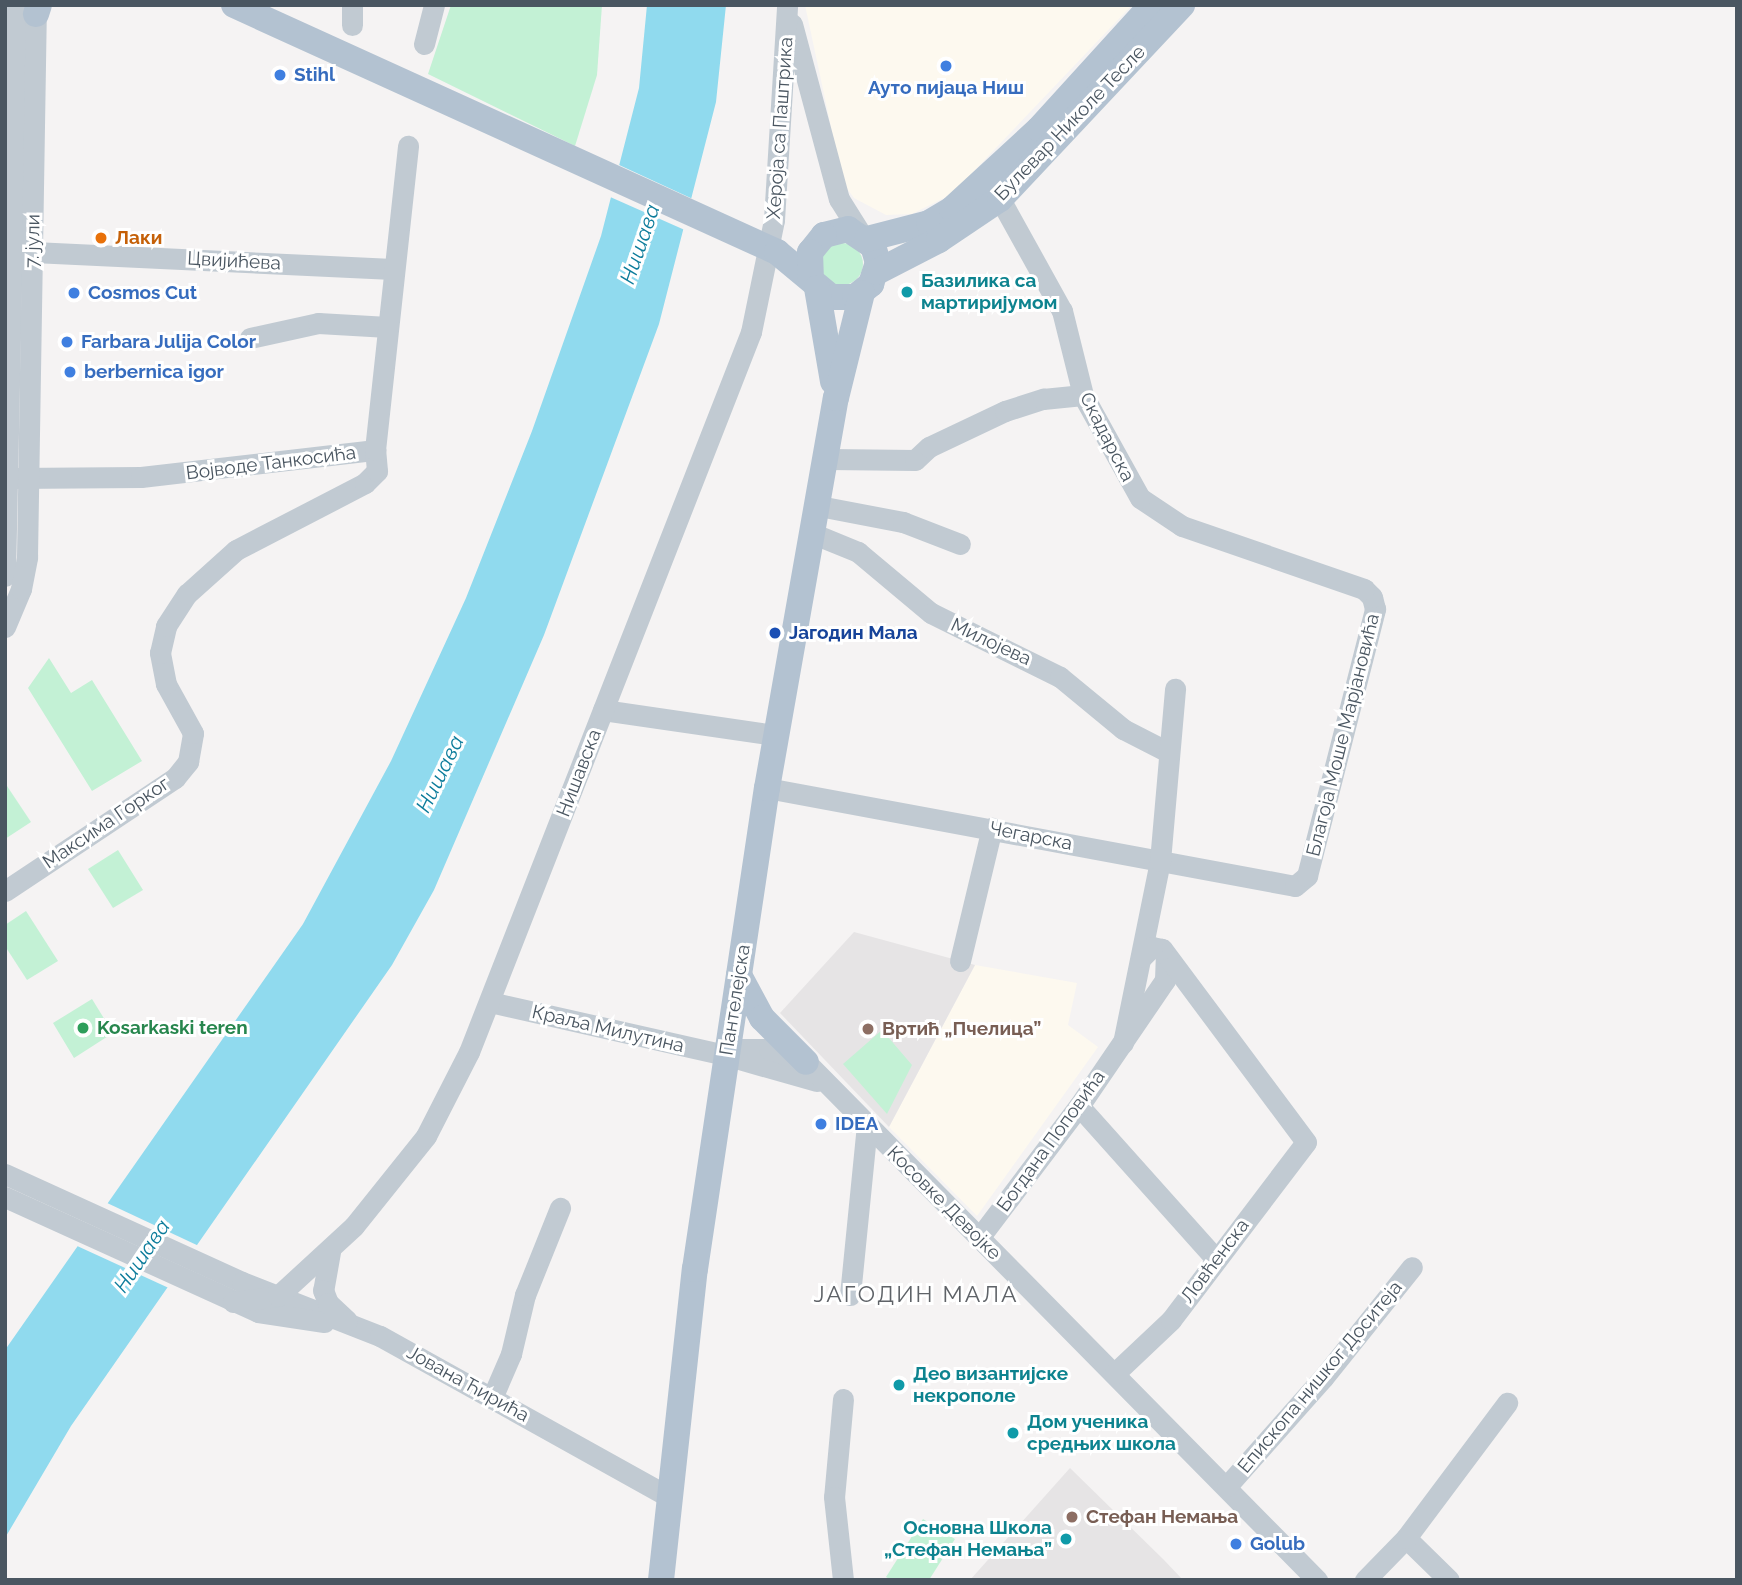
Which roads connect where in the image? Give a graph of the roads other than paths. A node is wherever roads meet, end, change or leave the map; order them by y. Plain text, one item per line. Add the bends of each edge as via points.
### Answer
1 (234, 5) edge
2 (434, 5) edge
3 (787, 5) edge
4 (1152, 5) edge
5 (1182, 5) edge
6 (32, 7) edge
7 (424, 44) dead end
8 (408, 146) dead end
9 (1000, 199) junction
10 (863, 236) junction
11 (814, 243) junction
12 (8, 248) edge
13 (774, 251) junction
14 (33, 252) junction
15 (393, 269) junction
16 (869, 282) junction
17 (814, 283) junction
18 (388, 327) junction
19 (250, 338) dead end
20 (1083, 395) junction
21 (836, 398) junction
22 (375, 450) junction
23 (828, 459) junction
24 (14, 478) edge
25 (819, 506) junction
26 (1197, 531) joint
27 (814, 534) junction
28 (960, 544) dead end
29 (5, 576) edge
30 (5, 626) edge
31 (166, 626) joint
32 (1175, 689) dead end
33 (603, 710) junction
34 (775, 735) junction
35 (1168, 752) junction
36 (767, 788) junction
37 (992, 828) junction
38 (1160, 861) junction
39 (1295, 886) joint
40 (5, 891) edge
41 (1166, 955) junction
42 (1142, 957) junction
43 (960, 961) dead end
44 (739, 975) junction
45 (490, 1002) junction
46 (1123, 1043) junction
47 (725, 1055) junction
48 (806, 1062) junction
49 (836, 1091) junction
50 (1079, 1106) junction
51 (867, 1124) junction
52 (5, 1174) edge
53 (5, 1196) edge
54 (33, 1199) junction
55 (560, 1208) dead end
56 (979, 1238) junction
57 (326, 1253) junction
58 (1216, 1259) junction
59 (1412, 1267) dead end
60 (244, 1283) junction
61 (850, 1295) dead end
62 (278, 1296) junction
63 (233, 1302) junction
64 (345, 1324) junction
65 (1115, 1373) junction
66 (492, 1398) junction
67 (843, 1399) dead end
68 (1507, 1403) dead end
69 (1227, 1486) junction
70 (669, 1497) junction
71 (1406, 1538) junction
72 (661, 1580) edge
73 (843, 1580) edge
74 (1317, 1580) edge
75 (1365, 1580) edge
76 (1449, 1580) edge

1 - 13 main road
2 - 7 street
3 - 10 street, Хероја са Паштрика via 839,199
3 - 13 street, Хероја са Паштрика
4 - 10 main road, Булевар Николе Тесле via 1039,130 961,201 929,223
5 - 9 main road, Булевар Николе Тесле
6 - 12 street, 7. јули
6 - 14 street, 7. јули
8 - 15 street
9 - 16 main road, Булевар Николе Тесле via 939,240 895,258
9 - 20 street, Скадарска via 1062,311
10 - 11 main road, Булевар Николе Тесле via 835,230
10 - 16 main road via 876,254
11 - 13 main road, Булевар Николе Тесле
11 - 17 main road via 808,261
12 - 24 street, 7. јули
13 - 17 main road
13 - 33 street, Нишавска via 743,360
14 - 15 street, Цвијићева
14 - 24 street, 7. јули
15 - 18 street
16 - 17 main road via 839,299
16 - 21 main road, Пантелејска
17 - 21 main road, Пантелејска
18 - 19 street via 318,323
18 - 22 street
20 - 23 street via 1043,399 1005,411 929,447 915,460
20 - 26 street, Скадарска via 1140,498 1163,517
21 - 23 main road, Пантелејска
22 - 24 street, Војводе Танкосића via 141,477
22 - 31 street, Војводе Танкосића via 377,471 365,483 236,550 187,594
23 - 25 main road, Пантелејска
24 - 29 street
24 - 30 street via 25,573
25 - 27 main road, Пантелејска
25 - 28 street via 903,522
26 - 39 street, Благоја Моше Марјановића via 1364,589 1375,604 1309,871
27 - 34 main road, Пантелејска
27 - 35 street, Милојева via 866,557 932,613 1060,677 1123,729
31 - 40 street, Максима Горког via 160,653 166,684 193,733 188,762 175,778
32 - 35 street
33 - 34 street
33 - 45 street, Нишавска
34 - 36 main road, Пантелејска
35 - 38 street via 1168,803
36 - 37 street, Чегарска
36 - 44 main road, Пантелејска
37 - 38 street, Чегарска
37 - 43 street
38 - 39 street, Чегарска
38 - 42 street, Богдана Поповића
41 - 42 street via 1152,947
41 - 46 street, Богдана Поповића via 1168,974
41 - 58 street, Ловћенска via 1306,1142
42 - 46 street, Богдана Поповића
44 - 47 main road, Пантелејска
44 - 48 main road via 762,1018
45 - 47 street, Краља Милутина
45 - 57 street, Нишавска via 426,1136 373,1205
46 - 50 street, Богдана Поповића
47 - 48 street, Косовке Девојке via 733,1049 768,1049
47 - 49 street, Косовке Девојке via 743,1063 795,1072
47 - 70 main road, Пантелејска
48 - 49 street, Косовке Девојке
49 - 51 street, Косовке Девојке
50 - 56 street, Богдана Поповића
50 - 58 street
51 - 56 street, Косовке Девојке
51 - 61 street, Косовке Девојке
52 - 54 street
53 - 54 street
54 - 60 street, Јована Ћирића
54 - 63 street
55 - 66 street via 525,1295 511,1354
56 - 65 street, Косовке Девојке
57 - 60 street via 283,1277
57 - 62 street, Нишавска
57 - 64 street via 311,1273 312,1292
58 - 65 street, Ловћенска via 1171,1320
59 - 69 street, Епископа нишког Доситеја via 1324,1378
60 - 62 street, Јована Ћирића
62 - 63 street
62 - 64 street, Јована Ћирића
63 - 64 street via 281,1319
64 - 66 street, Јована Ћирића via 380,1336
65 - 69 street, Косовке Девојке
66 - 70 street, Јована Ћирића
67 - 73 street via 834,1497
68 - 71 street
69 - 74 street, Косовке Девојке
70 - 72 main road, Пантелејска
71 - 75 street
71 - 76 street

